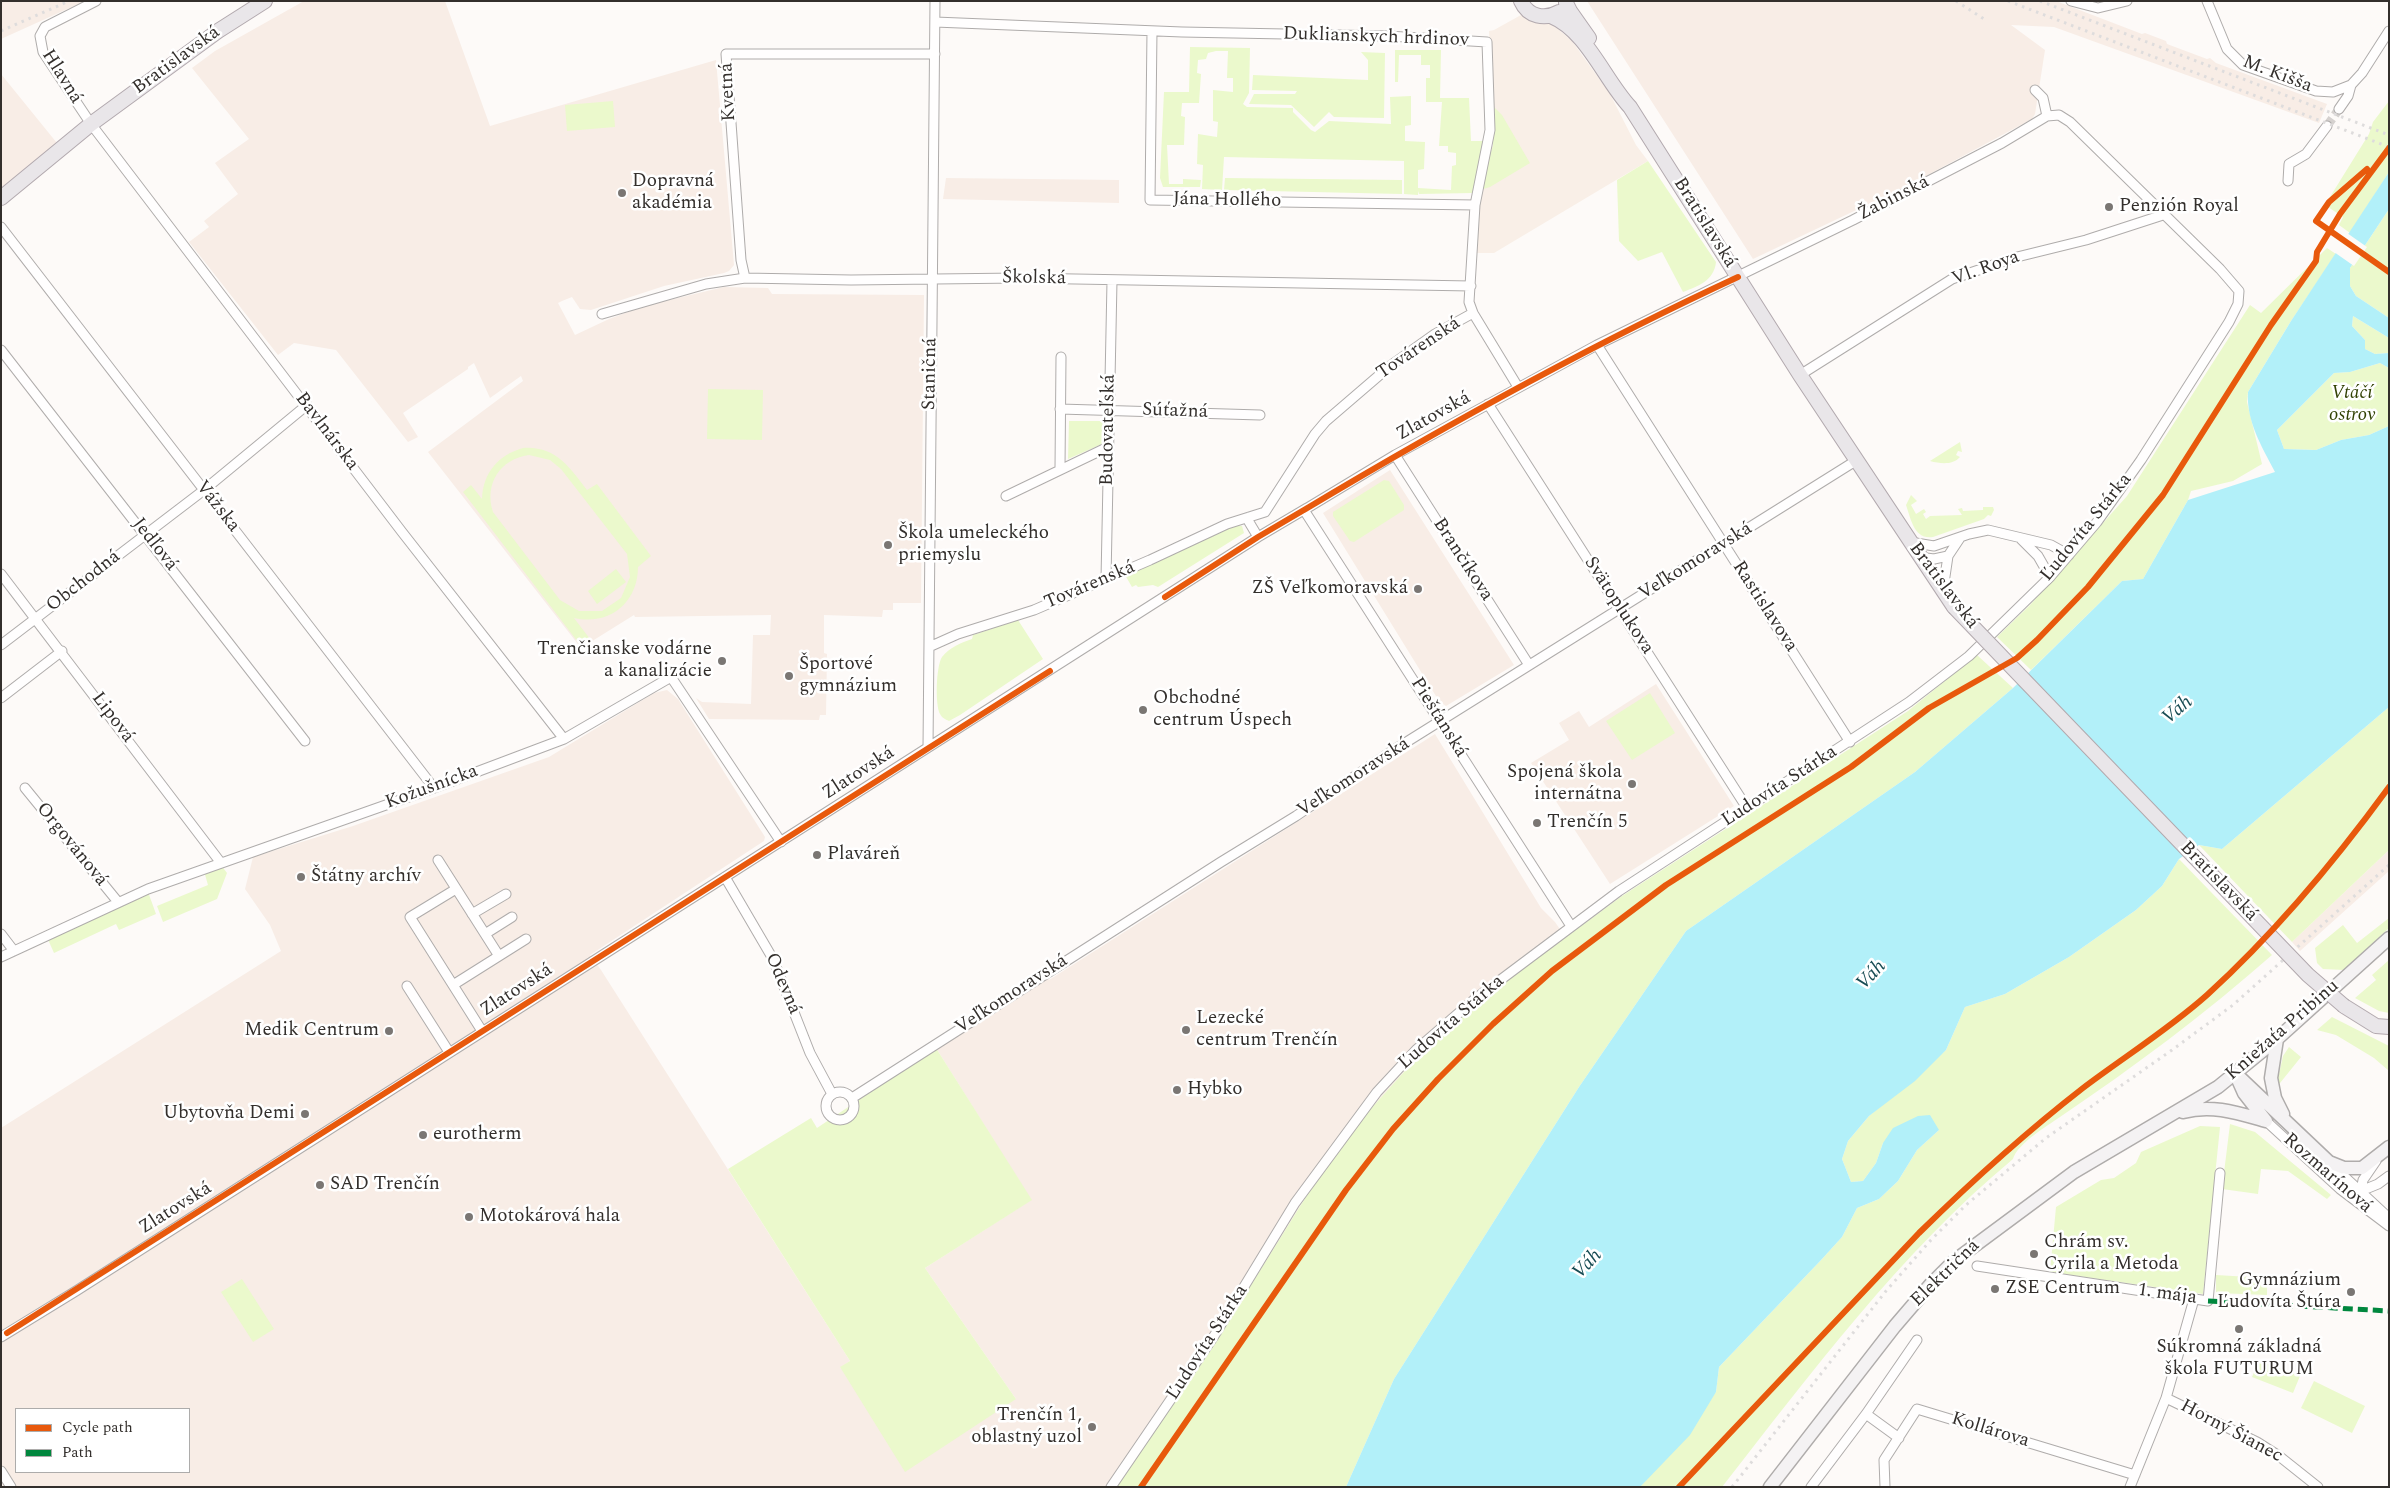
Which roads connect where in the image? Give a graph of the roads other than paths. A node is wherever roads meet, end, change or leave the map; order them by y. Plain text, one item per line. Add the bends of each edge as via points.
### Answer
1 (96, 1) edge
2 (265, 1) edge
3 (935, 1) edge
4 (1521, 1) edge
5 (2071, 1) edge
6 (2127, 1) edge
7 (2207, 1) edge
8 (1567, 2) edge
9 (1551, 16) junction
10 (935, 22) junction
11 (1152, 30) junction
12 (2389, 31) edge
13 (935, 54) junction
14 (2351, 85) junction
15 (2035, 90) dead end
16 (2332, 92) junction
17 (1630, 107) junction
18 (2047, 116) junction
19 (91, 124) junction
20 (2327, 126) tunnel mouth
21 (2288, 181) dead end
22 (1, 198) edge
23 (1475, 205) junction
24 (2163, 215) junction
25 (1, 227) edge
26 (1738, 277) junction
27 (745, 278) junction
28 (933, 279) junction
29 (1112, 281) junction
30 (1471, 286) junction
31 (1473, 313) junction
32 (602, 314) dead end
33 (1597, 345) junction
34 (1, 350) edge
35 (1061, 357) dead end
36 (1800, 374) junction
37 (1518, 387) junction
38 (1488, 404) junction
39 (306, 405) junction
40 (1060, 409) junction
41 (1109, 410) junction
42 (1260, 415) dead end
43 (1108, 446) junction
44 (1395, 455) junction
45 (1857, 460) junction
46 (1060, 468) junction
47 (204, 490) junction
48 (1006, 496) dead end
49 (1304, 510) junction
50 (1249, 517) junction
51 (145, 534) junction
52 (1258, 537) junction
53 (1960, 538) junction
54 (2021, 539) junction
55 (1909, 542) junction
56 (1724, 545) junction
57 (2069, 555) junction
58 (1948, 556) junction
59 (1919, 557) junction
60 (1, 574) edge
61 (2050, 577) junction
62 (1106, 579) junction
63 (1943, 593) junction
64 (1620, 608) junction
65 (35, 619) junction
66 (1, 645) edge
67 (929, 647) junction
68 (62, 651) junction
69 (1529, 665) junction
70 (1, 698) edge
71 (1440, 722) junction
72 (564, 739) junction
73 (306, 741) dead end
74 (1850, 742) junction
75 (928, 747) junction
76 (25, 788) dead end
77 (434, 788) junction
78 (1747, 808) junction
79 (781, 842) junction
80 (438, 860) dead end
81 (221, 863) junction
82 (725, 877) junction
83 (456, 889) junction
84 (506, 894) dead end
85 (118, 902) junction
86 (472, 914) junction
87 (512, 917) dead end
88 (1571, 926) junction
89 (1, 934) edge
90 (484, 934) junction
91 (2389, 938) edge
92 (526, 939) dead end
93 (14, 950) junction
94 (1, 956) edge
95 (499, 956) junction
96 (453, 985) junction
97 (408, 986) dead end
98 (2382, 1027) edge
99 (482, 1031) junction
100 (2389, 1034) edge
101 (2277, 1039) junction
102 (449, 1052) junction
103 (2235, 1073) junction
104 (832, 1094) junction
105 (852, 1098) junction
106 (2171, 1115) junction
107 (2284, 1120) junction
108 (2266, 1121) junction
109 (2385, 1151) edge
110 (2329, 1162) junction
111 (2220, 1174) dead end
112 (2389, 1176) edge
113 (2360, 1192) junction
114 (2346, 1194) junction
115 (2360, 1204) junction
116 (2389, 1218) edge
117 (2389, 1226) edge
118 (1977, 1266) dead end
119 (2194, 1299) junction
120 (1, 1337) edge
121 (1917, 1340) dead end
122 (2166, 1398) junction
123 (1866, 1414) junction
124 (1899, 1438) junction
125 (1, 1471) edge
126 (2135, 1475) junction
127 (11, 1487) edge
128 (1111, 1487) edge
129 (1770, 1487) edge
130 (1811, 1487) edge
131 (1885, 1487) edge
132 (2130, 1487) edge
133 (2318, 1487) edge

1 - 19 street, Hlavná via 51,22 40,36 43,52
2 - 19 main road, Bratislavská via 218,31
3 - 10 street, Staničná
4 - 9 main road, Bratislavská via 1530,13
5 - 6 street via 2089,7 2110,7
7 - 16 street, M. Kišša via 2227,49 2243,65 2316,91
8 - 9 main road, Bratislavská
8 - 17 main road, Bratislavská via 1570,12 1625,92
9 - 17 main road, Bratislavská via 1573,31
10 - 11 street, Duklianskych hrdinov
10 - 13 street, Staničná
11 - 23 street, Jána Hollého via 1150,200
11 - 23 street, Duklianskych hrdinov via 1486,42 1490,130
12 - 14 street via 2362,74
13 - 27 street, Kvetná via 726,54
13 - 28 street, Staničná
14 - 16 street, M. Kišša
14 - 16 street via 2339,109
15 - 18 street via 2043,98
17 - 26 main road, Bratislavská
18 - 24 street, Ľudovíta Stárka via 2065,117
18 - 26 street, Žabinská via 2002,143
19 - 22 main road, Bratislavská
19 - 39 street, Bavlnárska
20 - 21 street via 2306,154 2289,164
23 - 30 street, Duklianskych hrdinov
24 - 36 street, Vl. Roya via 1952,279
24 - 57 street, Ľudovíta Stárka via 2235,285 2238,304 2141,460
25 - 47 street, Vážska
26 - 33 street, Zlatovská
26 - 36 main road, Bratislavská
27 - 28 street, Školská
27 - 32 street, Školská via 706,284
28 - 29 street, Školská
28 - 67 street, Staničná
29 - 30 street, Školská
29 - 41 street, Budovateľská
30 - 31 street, Duklianskych hrdinov via 1469,302
31 - 37 street, Duklianskych hrdinov
31 - 50 street, Továrenská via 1435,334 1390,366 1326,421 1265,512
33 - 37 street, Zlatovská
33 - 56 street, Rastislavova
34 - 51 street, Jedľová
35 - 40 street
36 - 45 main road, Bratislavská
37 - 38 street, Zlatovská
38 - 44 street, Zlatovská
38 - 64 street, Svätoplukova
39 - 47 street, Obchodná
39 - 72 street, Bavlnárska
40 - 41 street, Súťažná
40 - 46 street
41 - 42 street, Súťažná
41 - 43 street, Budovateľská
43 - 46 street
43 - 62 street, Budovateľská
44 - 49 street, Zlatovská
44 - 69 street, Brančíkova
45 - 55 main road, Bratislavská
45 - 56 street, Veľkomoravská
46 - 48 street
47 - 51 street, Obchodná
47 - 77 street, Vážska
49 - 52 street, Zlatovská via 1309,507
49 - 71 street, Piešťanská
50 - 52 street
50 - 62 street, Továrenská
51 - 65 street, Obchodná
51 - 73 street, Jedľová
52 - 75 street, Zlatovská
53 - 54 street via 1988,530
53 - 55 street via 1934,546
53 - 58 street
54 - 57 street via 2051,545
54 - 61 street via 2038,556
55 - 59 main road, Bratislavská
56 - 64 street, Veľkomoravská
56 - 74 street, Rastislavova
57 - 61 street, Ľudovíta Stárka
58 - 59 street via 1934,559
58 - 63 street
59 - 63 main road, Bratislavská
60 - 65 street, Lipová
61 - 74 street, Ľudovíta Stárka via 1969,656
62 - 67 street, Továrenská via 1034,610 958,634
63 - 98 main road, Bratislavská, bridge via 2302,969 2344,1006
64 - 69 street, Veľkomoravská
64 - 78 street, Svätoplukova
65 - 66 street, Obchodná
65 - 68 street, Lipová
67 - 75 street, Staničná
68 - 70 street
68 - 81 street, Lipová
69 - 71 street, Veľkomoravská
71 - 88 street, Piešťanská
71 - 105 street, Veľkomoravská
72 - 77 street, Kožušnícka
72 - 79 street, Kožušnícka via 671,677
74 - 78 street, Ľudovíta Stárka
75 - 79 street, Zlatovská
76 - 85 street, Orgovánová
77 - 81 street, Kožušnícka
78 - 88 street, Ľudovíta Stárka
79 - 82 street, Zlatovská
80 - 83 street
81 - 85 street, Kožušnícka
82 - 99 street, Zlatovská
82 - 104 street, Odevná via 773,959 810,1053
83 - 86 street
83 - 96 street via 410,917
84 - 86 street
85 - 93 street, Kožušnícka
86 - 90 street
87 - 90 street
88 - 128 street, Ľudovíta Stárka via 1453,1018 1416,1050 1377,1092 1295,1203 1214,1336
89 - 93 street
90 - 95 street
91 - 101 main road, Kniežaťa Pribinu
92 - 95 street
93 - 94 street, Kožušnícka
95 - 96 street
96 - 99 street
97 - 102 street
98 - 100 main road
99 - 102 street, Zlatovská
101 - 103 main road, Kniežaťa Pribinu
101 - 107 main road via 2271,1078
102 - 120 street, Zlatovská
103 - 106 main road, Kniežaťa Pribinu
103 - 107 main road
103 - 108 main road via 2244,1093
104 - 105 street via 841,1091
104 - 105 street via 826,1109 835,1119 851,1115
106 - 108 main road via 2208,1108 2230,1110
106 - 129 main road, Električná via 2074,1172 1954,1261 1853,1378
107 - 110 main road
108 - 114 street, Rozmarínová
109 - 110 main road via 2357,1169 2338,1167
109 - 113 street via 2363,1180
110 - 113 street, Rozmarínová
111 - 119 street, 1. mája via 2208,1301
112 - 113 street
113 - 114 street
113 - 115 street
113 - 116 street, Rozmarínová
114 - 115 street, Rozmarínová
115 - 117 street, Rozmarínová
118 - 119 street, 1. mája
119 - 122 street
121 - 123 street, Električná
122 - 126 street
122 - 133 street, Horný Šianec via 2257,1442
123 - 124 street
123 - 130 street, Električná
124 - 126 street, Kollárova via 1917,1408
124 - 131 street via 1884,1460
125 - 127 street
126 - 132 street

